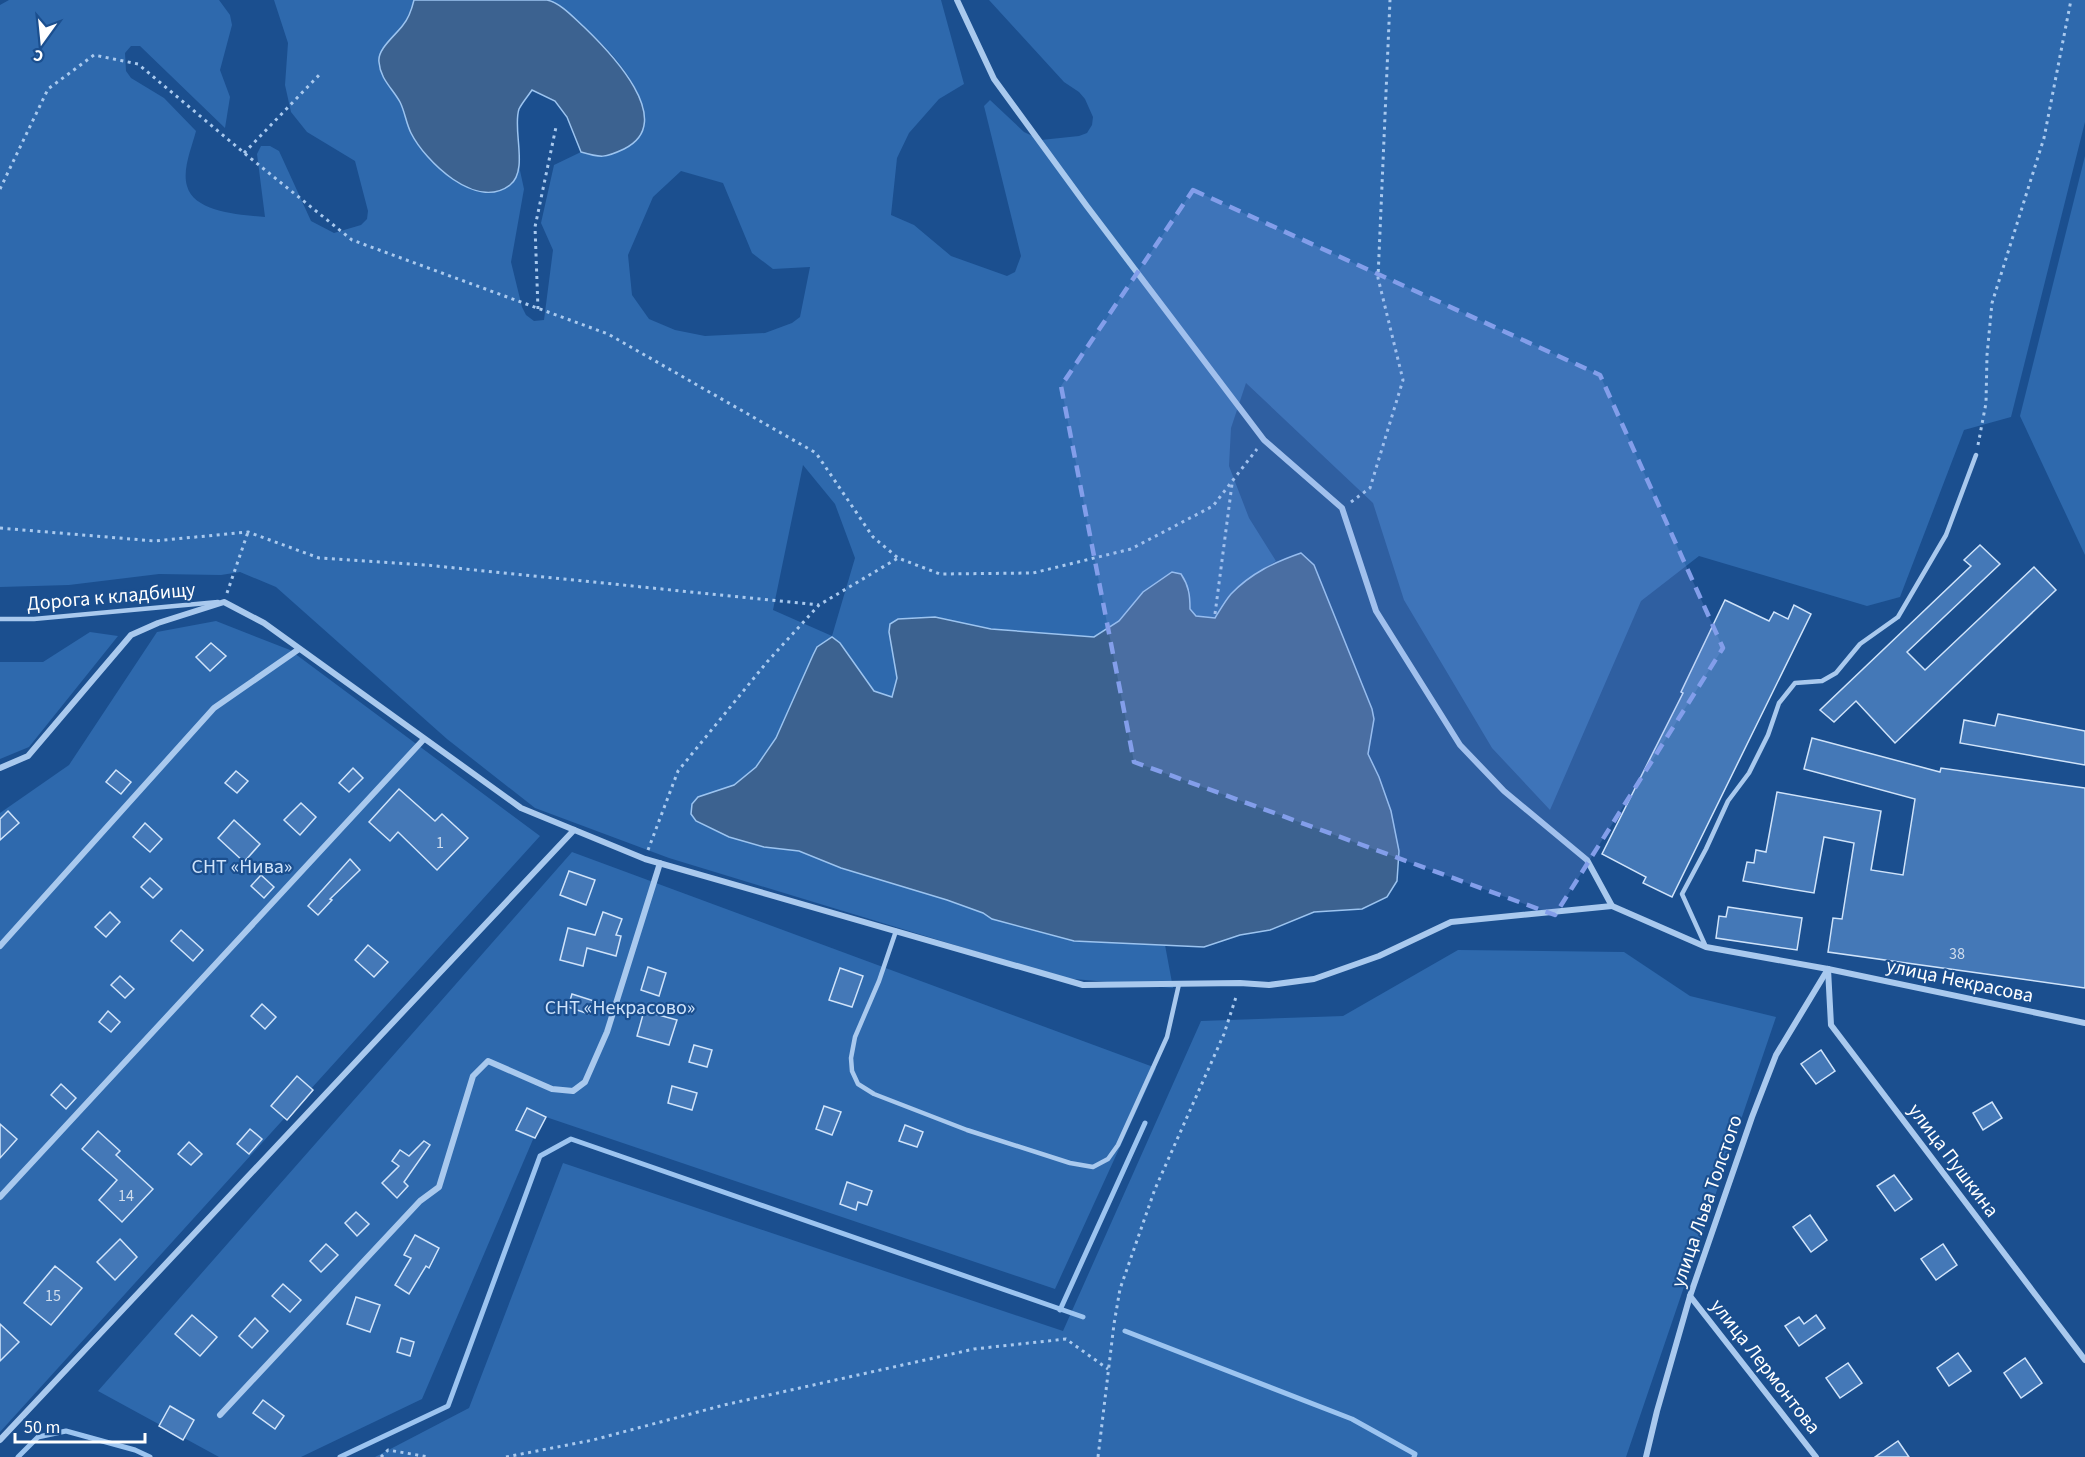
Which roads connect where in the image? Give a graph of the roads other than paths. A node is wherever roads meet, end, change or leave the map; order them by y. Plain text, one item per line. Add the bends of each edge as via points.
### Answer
1 (957, 0) edge
2 (1976, 455) road end
3 (224, 602) junction
4 (0, 620) edge
5 (299, 649) junction
6 (424, 739) junction
7 (0, 768) edge
8 (574, 830) junction
9 (660, 863) junction
10 (1612, 906) junction
11 (896, 931) junction
12 (0, 946) edge
13 (1706, 947) junction
14 (1828, 969) junction
15 (1179, 984) junction
16 (2085, 1023) edge
17 (0, 1197) edge
18 (1690, 1296) junction
19 (2085, 1360) edge
20 (220, 1415) dead end
21 (0, 1440) edge
22 (1646, 1457) edge
23 (1816, 1457) edge

1 - 10 street via 994,79 1264,440 1342,508 1376,611 1460,745 1504,791 1587,860
2 - 13 lane via 1946,535 1898,617 1860,644 1836,673 1822,681 1795,684 1779,703 1768,735 1728,801 1682,894
3 - 4 lane, Дорога к кладбищу
3 - 5 street via 264,623
3 - 7 street via 131,635 28,756
5 - 6 street
5 - 12 street via 214,708
6 - 8 street via 521,808
6 - 17 street
8 - 9 street
8 - 21 street
9 - 11 street
9 - 20 street via 607,1032 585,1082 573,1091 552,1089 488,1061 473,1076 439,1186
10 - 13 street, улица Некрасова
10 - 15 street via 1451,922 1379,956 1314,979 1269,985
11 - 15 street via 1083,985
11 - 15 lane via 855,1037 851,1058 858,1084 967,1130 1070,1163 1093,1167 1108,1159 1118,1145 1167,1037
13 - 14 street, улица Некрасова
14 - 16 street, улица Некрасова
14 - 18 street, улица Льва Толстого via 1776,1055
14 - 19 street, улица Пушкина via 1831,1025
18 - 22 street, улица Льва Толстого
18 - 23 street, улица Лермонтова

